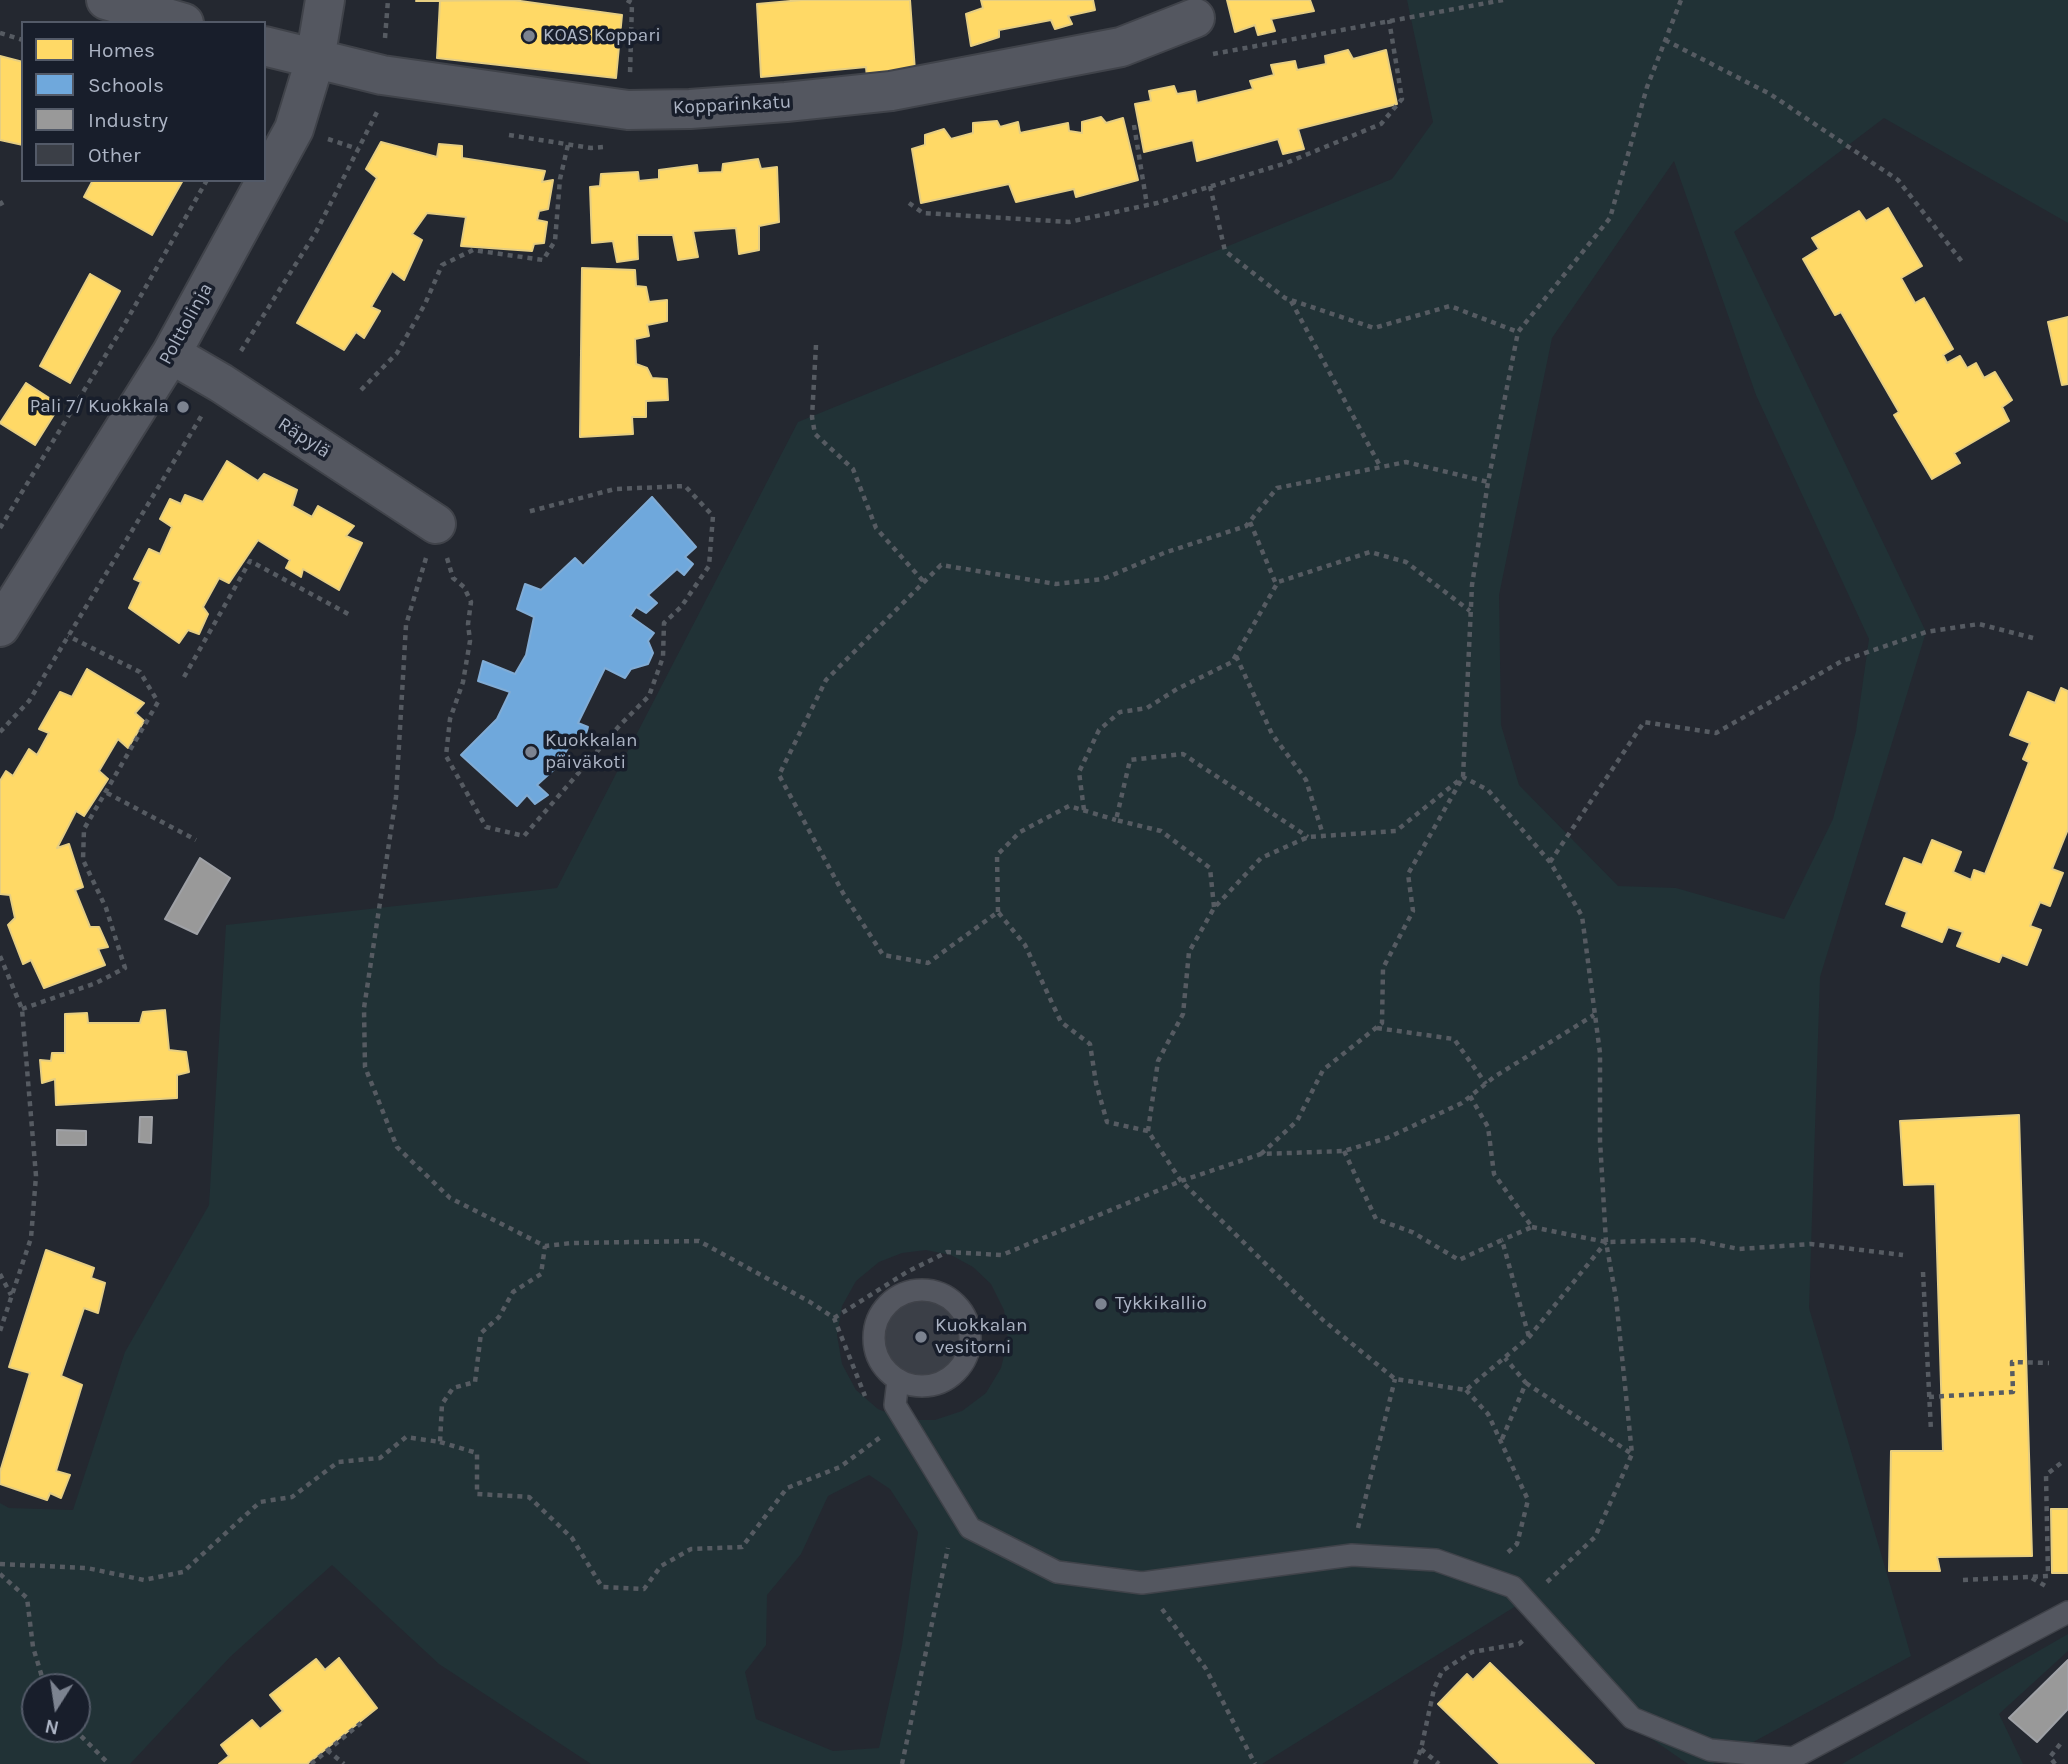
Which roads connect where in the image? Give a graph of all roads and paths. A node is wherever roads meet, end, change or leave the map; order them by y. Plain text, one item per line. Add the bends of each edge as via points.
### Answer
1 (106, 0) edge
2 (326, 0) edge
3 (388, 0) edge
4 (627, 0) edge
5 (1503, 0) edge
6 (1681, 0) edge
7 (1195, 18) dead end
8 (1389, 20) junction
9 (177, 21) edge
10 (0, 33) edge
11 (21, 39) edge
12 (1665, 40) junction
13 (266, 47) edge
14 (1218, 52) dead end
15 (315, 60) junction
16 (382, 75) junction
17 (628, 110) junction
18 (1134, 125) dead end
19 (568, 145) dead end
20 (266, 180) edge
21 (206, 182) edge
22 (265, 182) edge
23 (1210, 186) junction
24 (0, 201) edge
25 (909, 203) dead end
26 (1147, 205) junction
27 (4, 208) dead end
28 (1963, 263) dead end
29 (1291, 300) junction
30 (1518, 332) junction
31 (816, 345) dead end
32 (170, 354) junction
33 (221, 383) junction
34 (361, 390) dead end
35 (1380, 467) junction
36 (1488, 482) junction
37 (527, 512) dead end
38 (1250, 522) junction
39 (436, 524) junction
40 (0, 528) edge
41 (923, 581) junction
42 (1278, 582) junction
43 (1471, 612) junction
44 (352, 616) dead end
45 (0, 627) edge
46 (68, 636) junction
47 (2033, 638) dead end
48 (1235, 658) junction
49 (184, 677) dead end
50 (0, 732) edge
51 (1464, 777) junction
52 (107, 793) junction
53 (1084, 810) junction
54 (1116, 820) junction
55 (1308, 837) junction
56 (1324, 838) junction
57 (196, 840) dead end
58 (1550, 862) junction
59 (1214, 908) junction
60 (998, 912) junction
61 (0, 956) edge
62 (22, 1009) junction
63 (1594, 1015) junction
64 (1376, 1028) junction
65 (1486, 1084) junction
66 (1470, 1096) junction
67 (1148, 1131) junction
68 (1344, 1151) junction
69 (1261, 1154) junction
70 (1181, 1181) junction
71 (1532, 1227) junction
72 (1502, 1240) junction
73 (1606, 1242) junction
74 (545, 1246) junction
75 (1903, 1255) dead end
76 (1923, 1272) dead end
77 (0, 1274) edge
78 (12, 1296) junction
79 (834, 1318) junction
80 (0, 1331) edge
81 (1529, 1337) junction
82 (1505, 1358) junction
83 (2049, 1363) dead end
84 (1395, 1379) junction
85 (898, 1380) junction
86 (1527, 1383) junction
87 (1466, 1391) junction
88 (1929, 1397) junction
89 (897, 1431) junction
90 (1931, 1431) dead end
91 (1502, 1440) junction
92 (440, 1442) junction
93 (1632, 1454) junction
94 (2061, 1463) dead end
95 (957, 1506) junction
96 (1352, 1555) junction
97 (0, 1564) edge
98 (0, 1574) edge
99 (1481, 1576) junction
100 (1963, 1580) dead end
101 (1143, 1583) junction
102 (1527, 1602) junction
103 (2068, 1612) edge
104 (1545, 1623) junction
105 (41, 1673) edge
106 (361, 1723) dead end
107 (88, 1743) edge
108 (2061, 1743) dead end
109 (1421, 1749) junction
110 (327, 1750) junction
111 (109, 1764) edge
112 (310, 1764) edge
113 (344, 1764) edge
114 (902, 1764) edge
115 (1255, 1764) edge
116 (1415, 1764) edge
117 (1438, 1764) edge
118 (2055, 1764) edge

1 - 9 street
2 - 15 street, Polttolinja
3 - 16 path
4 - 17 path via 632,3
5 - 8 path
6 - 12 path
7 - 17 street, Kopparinkatu via 1121,47 891,91 786,103
8 - 14 path
8 - 23 path via 1402,99 1381,124 1286,163
10 - 11 path
12 - 28 path via 1770,94 1898,180
12 - 30 path via 1610,218
13 - 15 street, Kopparinkatu
15 - 16 street, Kopparinkatu
15 - 20 street, Polttolinja via 294,129
16 - 17 street, Kopparinkatu
16 - 33 path via 377,113 316,232
18 - 26 path
19 - 34 path via 555,241 543,260 473,250 442,265 397,354
21 - 40 path
22 - 32 street, Polttolinja
23 - 26 path
23 - 29 path via 1225,251
24 - 27 path
25 - 26 path via 923,213 1069,222
29 - 30 path via 1374,328 1450,306
29 - 35 path
30 - 36 path
31 - 41 path via 815,434 853,469 876,528
32 - 33 street, Räpylä
32 - 45 street, Polttolinja
33 - 39 street, Räpylä
33 - 46 path
35 - 36 path via 1406,462
35 - 38 path via 1278,488
36 - 43 path
37 - 39 path via 615,489 685,486 713,516 709,566 664,623 663,657 649,696 524,836 486,828 446,756 450,719 470,641 471,602 453,578
38 - 41 path via 1103,579 1056,584 941,565
38 - 42 path
39 - 74 path via 406,625 397,796 364,1008 365,1067 397,1147 450,1198
41 - 60 path via 826,680 779,775 843,893 883,955 928,963
42 - 43 path via 1370,552 1406,562
42 - 48 path
43 - 51 path
44 - 49 path via 250,561
46 - 50 path via 29,701
46 - 52 path via 140,672 158,702
47 - 58 path via 1979,624 1926,632 1842,661 1716,733 1644,722
48 - 53 path via 1147,708 1121,712 1099,730 1079,772
48 - 56 path via 1272,733 1306,780
51 - 56 path via 1396,831
51 - 58 path via 1488,790
51 - 64 path via 1408,874 1413,911 1382,968 1382,1023
52 - 57 path
52 - 62 path via 84,829 83,860 106,908 125,968
53 - 54 path
53 - 60 path via 1069,806 1020,832 997,855
54 - 55 path via 1130,760 1183,754
54 - 59 path via 1161,831 1210,868
55 - 56 path
55 - 59 path via 1261,858
58 - 63 path via 1582,916
59 - 67 path via 1189,952 1183,1014 1158,1061
60 - 67 path via 1025,945 1061,1022 1090,1044 1107,1122
61 - 62 path
62 - 78 path via 36,1176 31,1238
63 - 65 path
63 - 73 path via 1600,1053
64 - 65 path via 1454,1039
64 - 69 path via 1323,1070 1297,1121
65 - 66 path
66 - 68 path via 1421,1124
66 - 71 path via 1488,1127 1493,1174
67 - 70 path
68 - 69 path
68 - 72 path via 1376,1219 1412,1232 1459,1260
69 - 70 path
70 - 79 path via 1002,1255 947,1252
70 - 84 path via 1323,1320
71 - 72 path
71 - 73 path
72 - 81 path
73 - 75 path via 1695,1240 1739,1249 1811,1244
73 - 81 path
73 - 93 path
74 - 79 path via 699,1241
74 - 92 path via 541,1274 513,1292 499,1317 481,1333 475,1382 453,1388 442,1404
76 - 88 path
77 - 78 path
78 - 80 path
79 - 89 path via 869,1406
81 - 82 path
82 - 86 path
82 - 87 path
83 - 88 path via 2012,1362 2013,1392
84 - 87 path
84 - 96 path
85 - 85 lane via 878,1359 874,1329 879,1314 903,1292 935,1291 950,1298 969,1325 967,1357 944,1381 928,1386
85 - 89 lane
86 - 91 path
86 - 93 path
87 - 91 path via 1488,1414
88 - 90 path
89 - 92 path via 840,1467 787,1488 742,1548 691,1549 661,1566 644,1589 602,1587 572,1538 529,1497 477,1494 477,1453
89 - 95 lane
91 - 99 path via 1528,1500 1517,1544
92 - 97 path via 406,1437 380,1458 338,1462 292,1497 260,1502 183,1572 144,1580 88,1568
93 - 102 path via 1595,1537
94 - 100 path via 2046,1475 2048,1576
95 - 101 lane via 970,1528 1057,1572
95 - 114 path
96 - 99 lane via 1436,1560
96 - 101 lane
98 - 105 path via 27,1598
99 - 102 lane via 1513,1587
101 - 115 path via 1206,1670
102 - 104 lane
103 - 104 lane via 1793,1758 1710,1750 1632,1718
104 - 109 path via 1519,1644 1472,1652 1442,1671
106 - 110 path
107 - 111 path
108 - 118 path via 2050,1756
109 - 116 path
109 - 117 path
110 - 112 path
110 - 113 path

